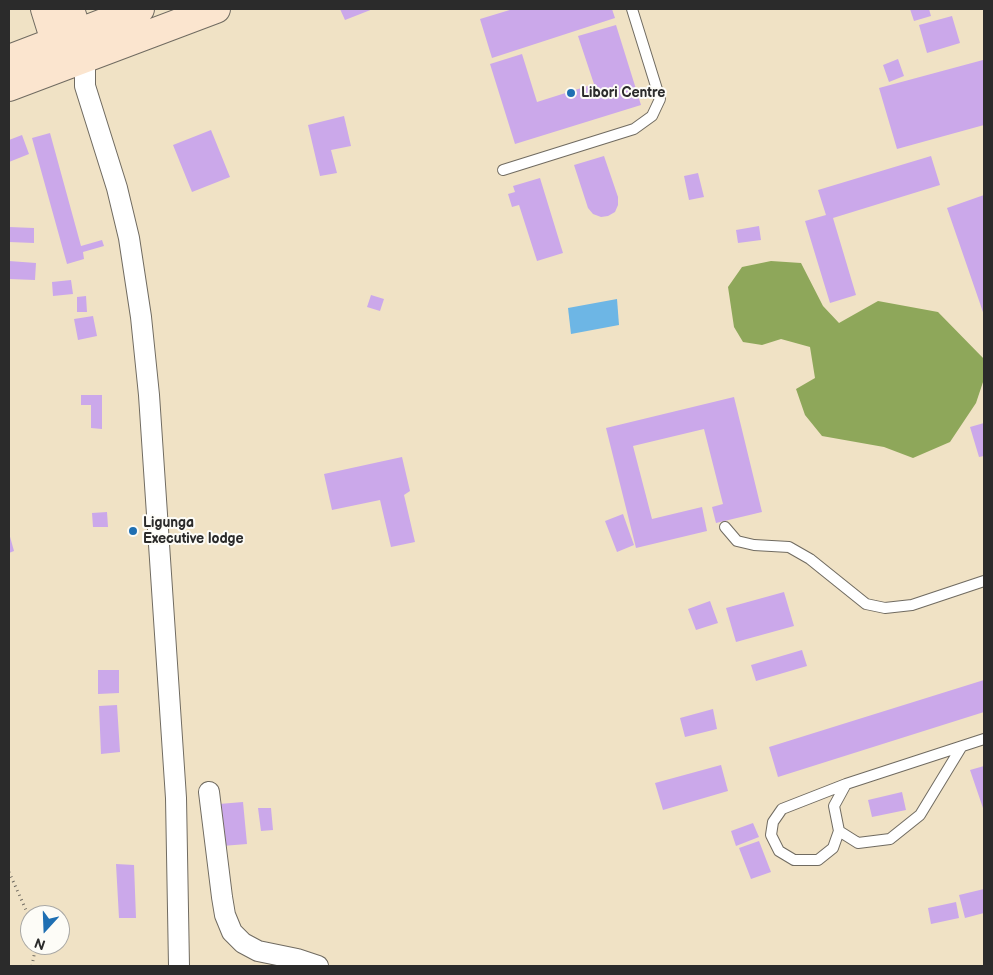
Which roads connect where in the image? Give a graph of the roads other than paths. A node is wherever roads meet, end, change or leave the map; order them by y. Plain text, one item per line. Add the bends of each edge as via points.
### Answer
1 (45, 9) edge
2 (140, 9) edge
3 (216, 9) edge
4 (632, 9) edge
5 (67, 27) edge
6 (9, 59) edge
7 (76, 62) junction
8 (9, 87) edge
9 (503, 170) dead end
10 (725, 528) dead end
11 (984, 582) edge
12 (984, 739) edge
13 (962, 746) junction
14 (846, 784) junction
15 (209, 792) dead end
16 (839, 831) junction
17 (179, 966) edge
18 (318, 966) edge

1 - 5 main road
2 - 5 main road
3 - 7 main road
4 - 9 lane via 660,99 652,116 634,129
5 - 6 main road
5 - 7 main road
7 - 8 main road
7 - 17 street via 129,238 141,317 176,798
10 - 11 lane via 737,541 789,547 810,559 866,604 885,608 912,604
12 - 13 lane
13 - 14 lane
13 - 16 lane via 920,815 890,839 858,843
14 - 16 lane via 834,806
14 - 16 lane via 782,809 773,822 771,835 779,851 794,860 818,860 833,848
15 - 18 street via 222,897 232,932 243,944 258,951

